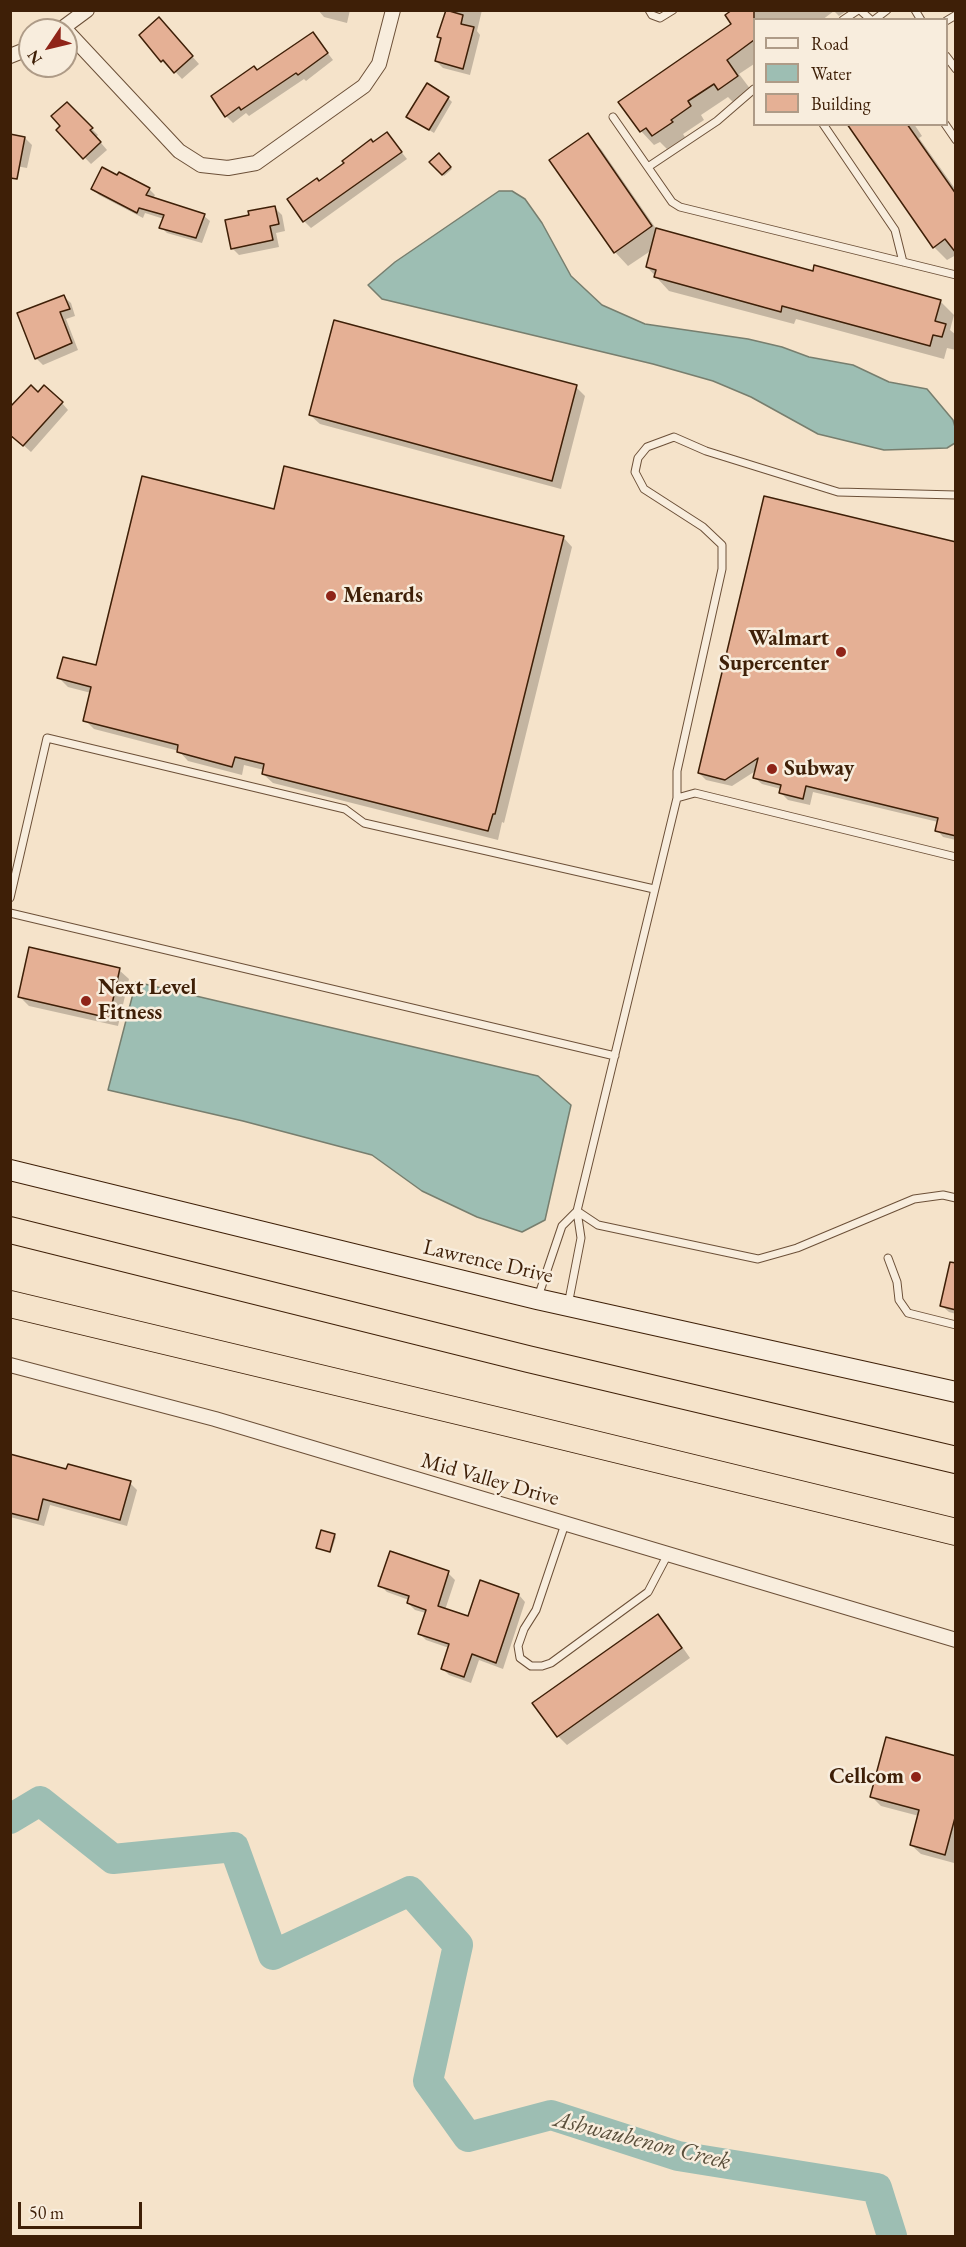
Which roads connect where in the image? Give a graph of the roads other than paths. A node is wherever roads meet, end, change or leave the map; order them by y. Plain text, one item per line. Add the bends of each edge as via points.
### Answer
1 (393, 10) edge
2 (649, 10) edge
3 (673, 10) edge
4 (859, 10) edge
5 (846, 18) edge
6 (78, 46) edge
7 (753, 90) edge
8 (613, 117) dead end
9 (824, 126) edge
10 (946, 126) edge
11 (956, 140) edge
12 (648, 167) junction
13 (903, 262) junction
14 (956, 275) edge
15 (956, 495) edge
16 (677, 798) junction
17 (956, 857) edge
18 (654, 889) junction
19 (10, 898) edge
20 (10, 913) edge
21 (615, 1056) junction
22 (10, 1170) edge
23 (956, 1198) edge
24 (578, 1211) junction
25 (10, 1230) edge
26 (888, 1257) dead end
27 (537, 1299) junction
28 (10, 1304) edge
29 (568, 1305) junction
30 (956, 1325) edge
31 (10, 1365) edge
32 (956, 1392) edge
33 (956, 1460) edge
34 (565, 1524) junction
35 (956, 1532) edge
36 (668, 1554) junction
37 (956, 1640) edge

1 - 6 street via 379,64 364,86 256,163 228,168 201,165 179,151
2 - 3 lane via 660,18
4 - 5 lane
7 - 12 lane via 717,121
8 - 12 lane
9 - 13 lane via 895,230
10 - 11 lane
12 - 13 lane via 672,202 680,207
13 - 14 lane
15 - 16 lane via 838,492 706,451 674,437 647,447 638,458 635,472 644,489 703,527 722,545 722,569 677,771
16 - 17 lane via 695,793
16 - 18 lane
18 - 19 lane via 364,823 345,808 47,738
18 - 21 lane
20 - 21 lane
21 - 24 lane
22 - 27 main road, Lawrence Drive
23 - 24 lane via 943,1195 914,1199 797,1248 758,1259 598,1225
24 - 27 lane via 562,1226
24 - 29 lane via 581,1238
25 - 33 highway
26 - 30 lane via 899,1300 908,1313
27 - 29 main road, Lawrence Drive
28 - 35 highway
29 - 32 main road, Lawrence Drive
31 - 34 street, Mid Valley Drive via 215,1419
34 - 36 street, Mid Valley Drive
34 - 36 lane via 536,1610 518,1646 520,1658 531,1666 551,1663 648,1592
36 - 37 street, Mid Valley Drive

